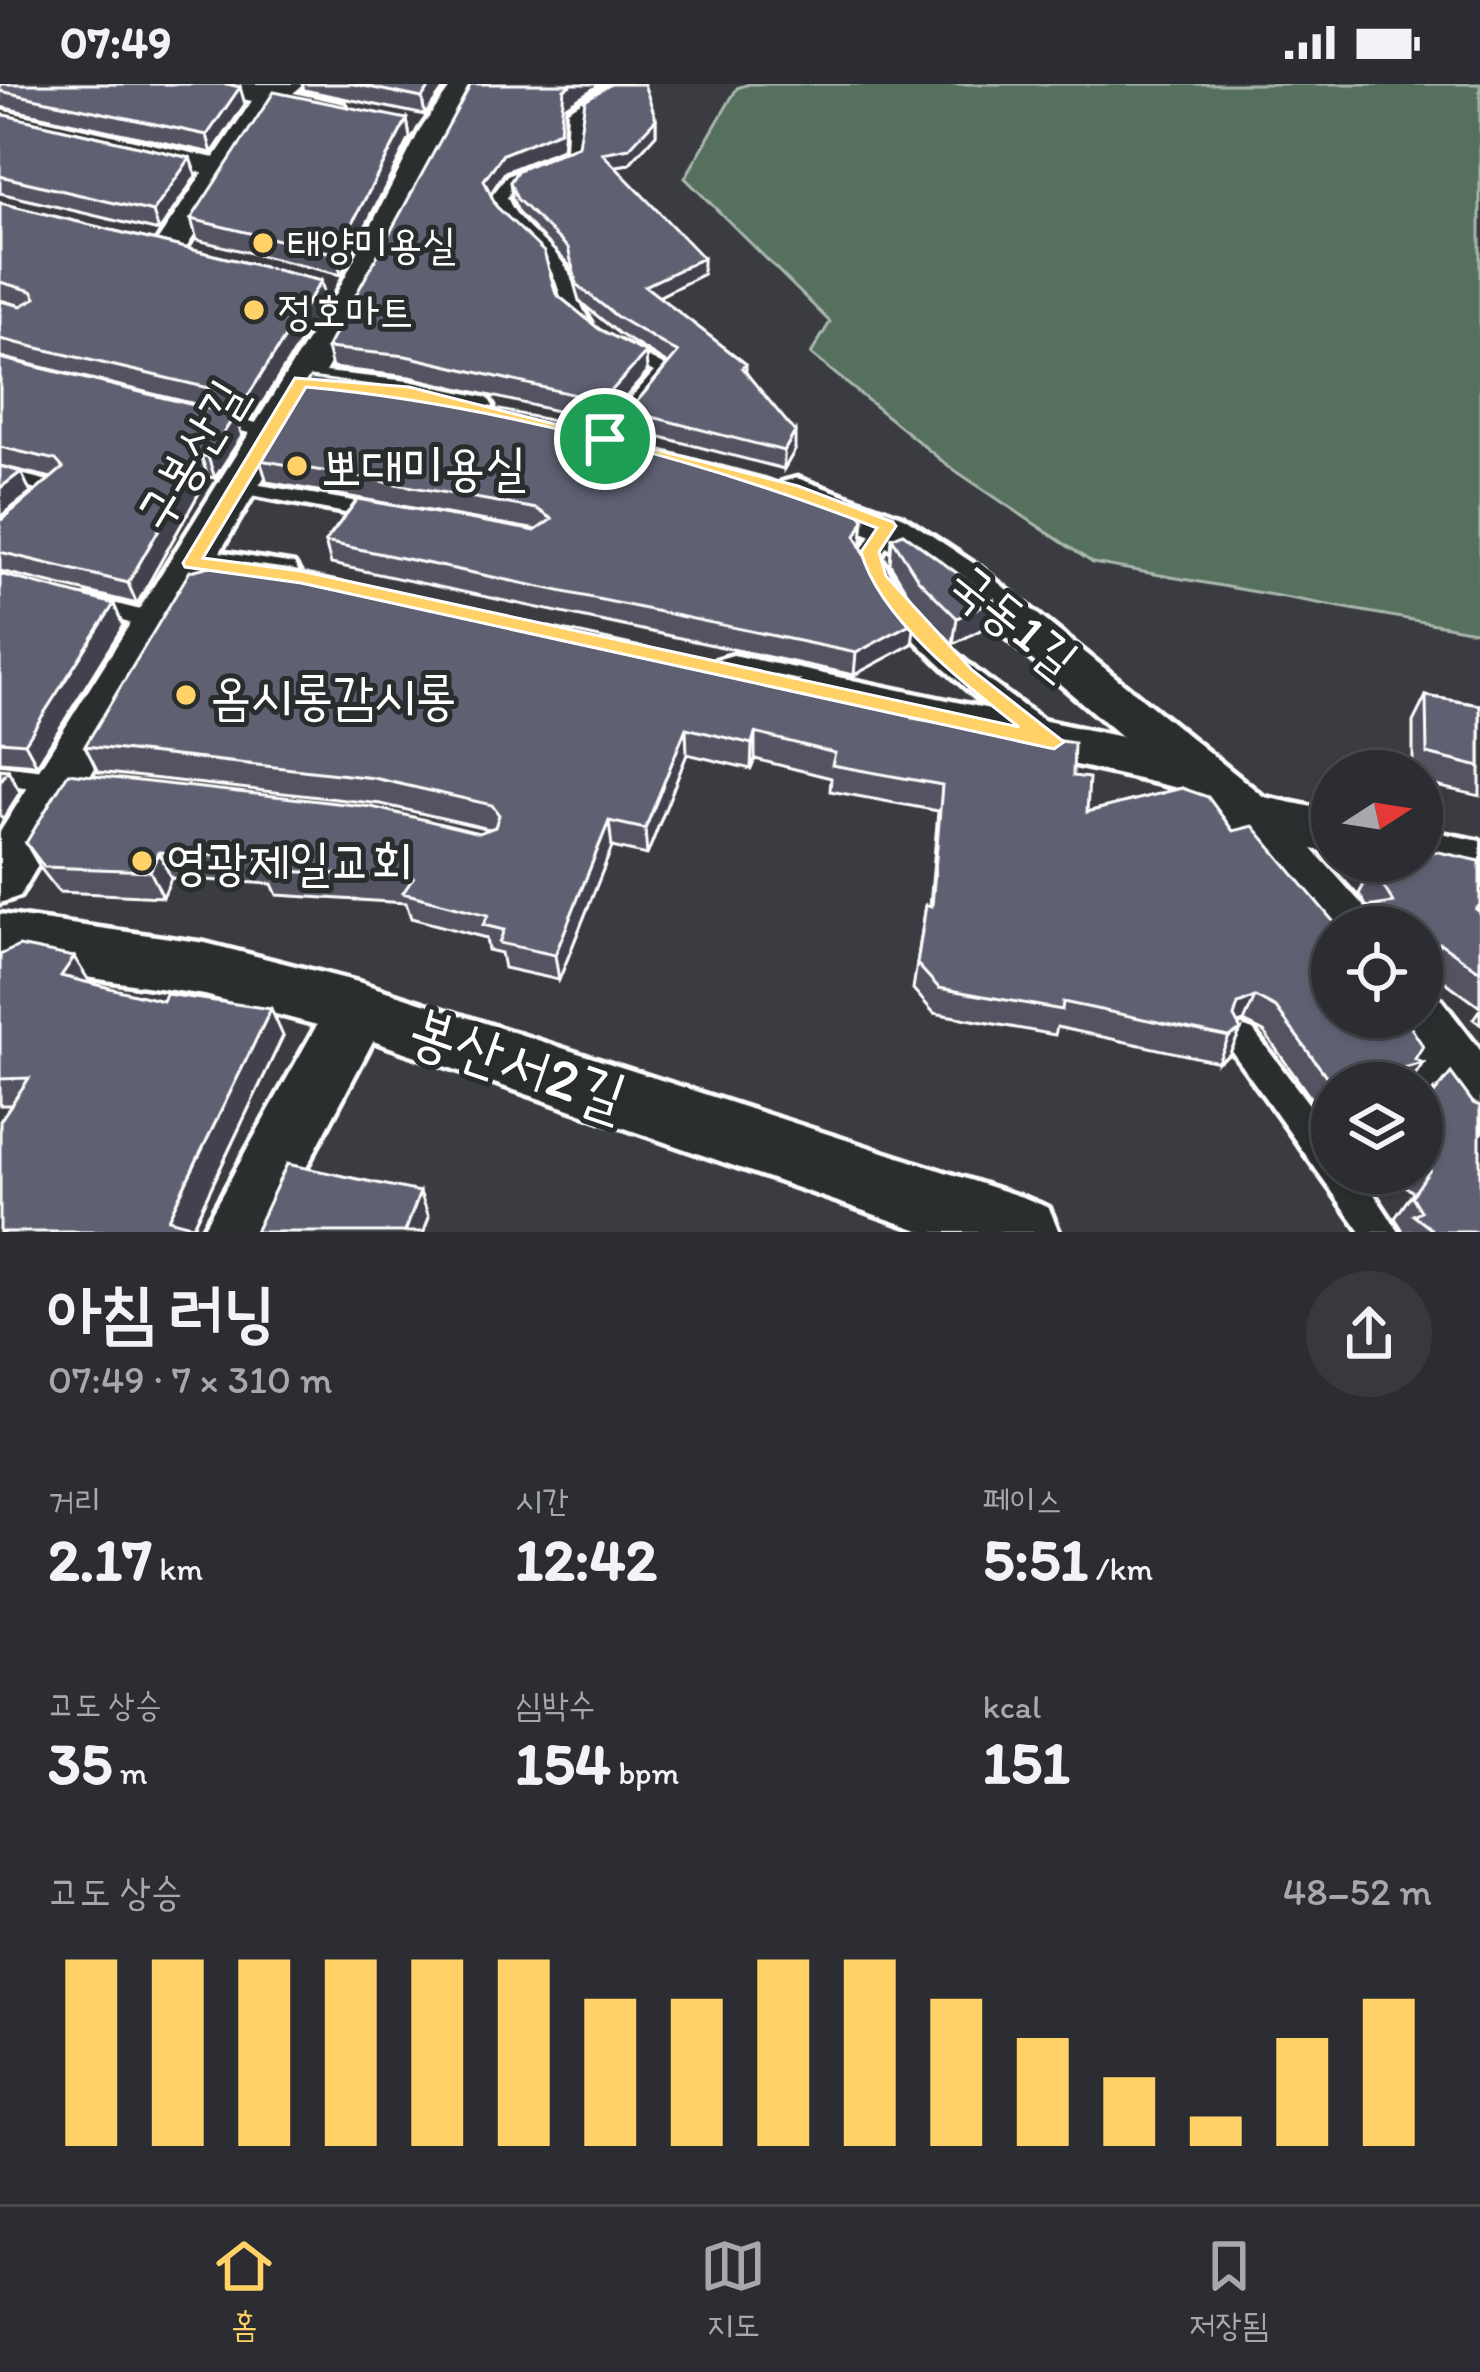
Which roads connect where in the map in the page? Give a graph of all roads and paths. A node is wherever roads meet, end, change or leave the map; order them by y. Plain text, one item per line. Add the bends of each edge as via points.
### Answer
1 (209, 84) edge
2 (467, 84) edge
3 (620, 84) edge
4 (280, 90) edge
5 (372, 117) edge
6 (0, 118) edge
7 (220, 168) junction
8 (170, 249) edge
9 (301, 382) junction
10 (180, 410) edge
11 (270, 432) junction
12 (584, 434) joint
13 (0, 475) edge
14 (751, 478) edge
15 (237, 487) junction
16 (400, 517) edge
17 (887, 526) junction
18 (0, 534) edge
19 (192, 563) junction
20 (324, 582) edge
21 (67, 599) edge
22 (156, 622) junction
23 (689, 662) edge
24 (1054, 742) junction
25 (1198, 773) junction
26 (0, 775) edge
27 (71, 783) junction
28 (1249, 815) junction
29 (1311, 828) edge
30 (1443, 855) edge
31 (1480, 863) edge
32 (0, 880) edge
33 (1329, 906) edge
34 (0, 939) edge
35 (358, 1009) junction
36 (1242, 1040) edge
37 (1311, 1132) edge
38 (1356, 1194) edge
39 (236, 1232) edge
40 (1025, 1232) edge
41 (1382, 1232) edge

1 - 4 street
2 - 9 street, 구봉산길 via 424,128
3 - 12 lane via 575,110 573,154 512,179 499,197 508,219 558,268 565,303 604,337 665,371
4 - 5 street
4 - 7 street
6 - 7 street
7 - 8 street
9 - 11 street, 구봉산길
9 - 12 street via 409,392
10 - 11 lane
11 - 15 street, 구봉산길
13 - 18 lane via 57,489
14 - 17 street, 국동1길
15 - 16 lane
15 - 19 street, 구봉산길
17 - 24 lane via 870,552 878,578 965,675
17 - 25 street, 국동1길 via 963,577
19 - 20 street
19 - 22 street, 구봉산길
21 - 22 lane
22 - 27 street, 구봉산길
23 - 24 street
24 - 25 street
25 - 28 street, 국동1길
26 - 27 lane
27 - 32 street, 구봉산길
28 - 29 street
28 - 33 street, 국동1길
30 - 31 street
34 - 35 street, 봉산서2길 via 206,969
35 - 39 street
35 - 40 street, 봉산서2길
36 - 37 lane
38 - 41 lane

